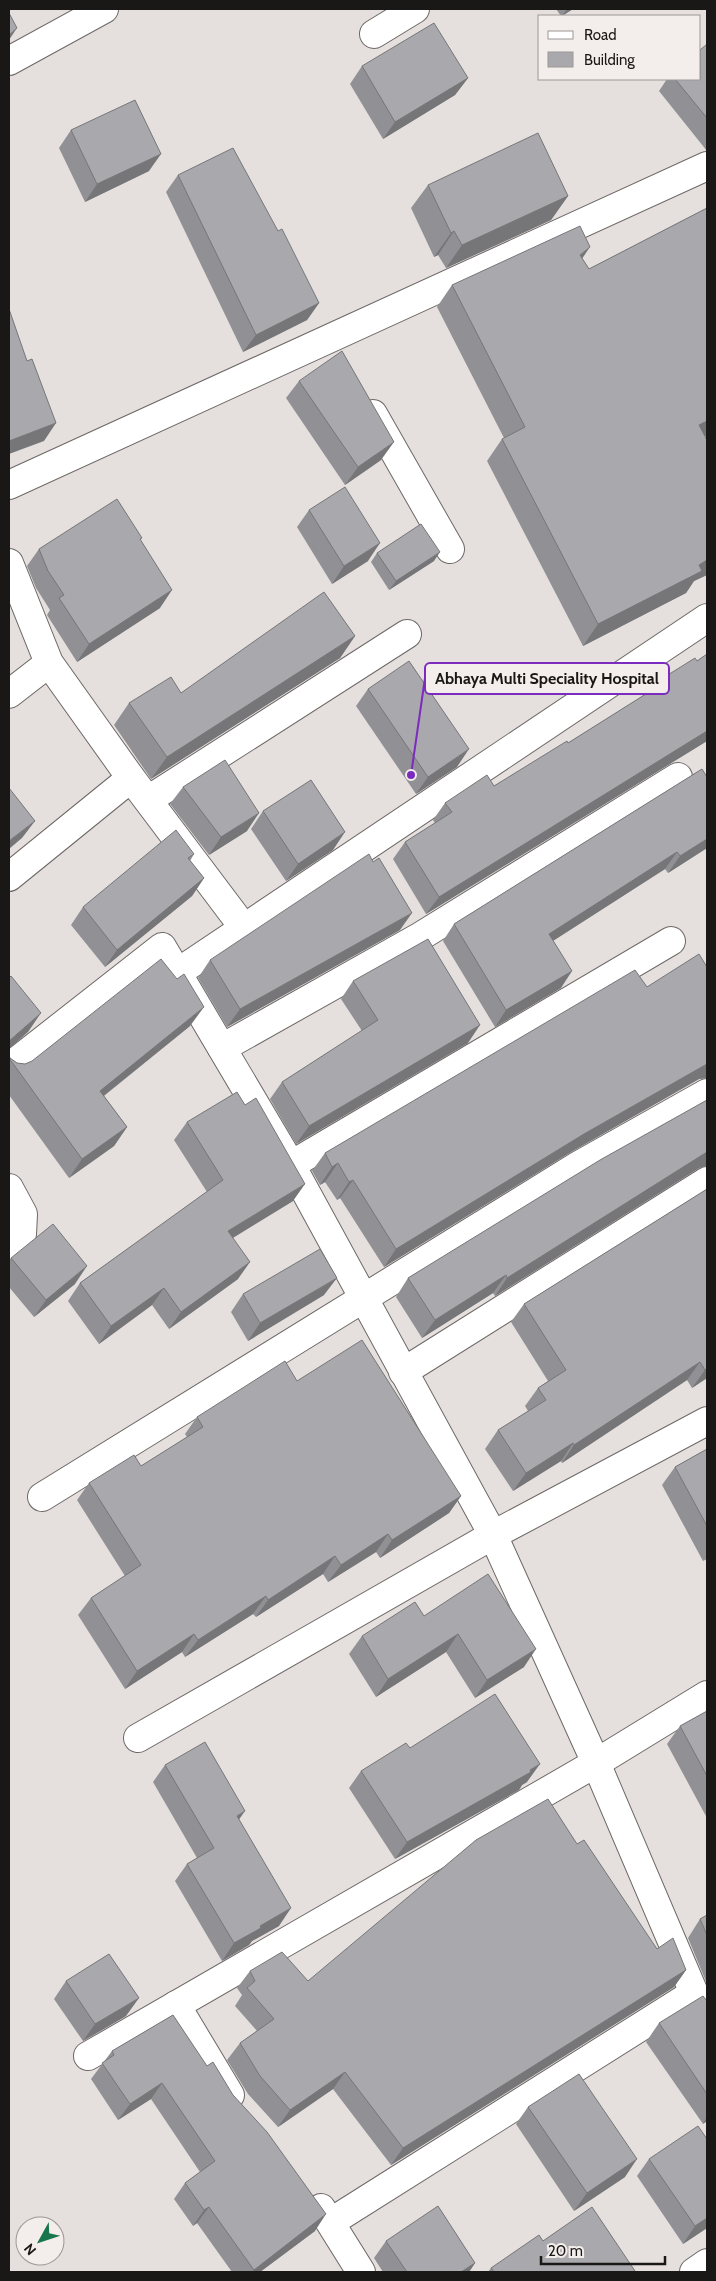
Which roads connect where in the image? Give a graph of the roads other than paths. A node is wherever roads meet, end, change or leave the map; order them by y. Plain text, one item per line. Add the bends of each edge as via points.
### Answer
1 (104, 9) edge
2 (415, 9) edge
3 (374, 34) dead end
4 (9, 61) edge
5 (707, 166) edge
6 (330, 339) junction
7 (345, 364) edge
8 (359, 389) edge
9 (9, 485) edge
10 (450, 549) dead end
11 (9, 563) edge
12 (707, 618) edge
13 (407, 634) dead end
14 (49, 663) junction
15 (9, 694) edge
16 (678, 777) dead end
17 (131, 778) junction
18 (148, 800) junction
19 (367, 846) junction
20 (382, 870) edge
21 (9, 877) edge
22 (406, 911) edge
23 (244, 928) junction
24 (421, 936) junction
25 (671, 941) dead end
26 (436, 960) edge
27 (177, 973) junction
28 (474, 1024) edge
29 (222, 1048) junction
30 (489, 1048) junction
31 (9, 1067) edge
32 (707, 1093) edge
33 (291, 1165) junction
34 (707, 1181) edge
35 (9, 1188) edge
36 (9, 1245) edge
37 (363, 1299) junction
38 (403, 1372) junction
39 (707, 1421) edge
40 (42, 1497) dead end
41 (493, 1535) junction
42 (707, 1695) edge
43 (138, 1738) dead end
44 (596, 1763) junction
45 (700, 2003) edge
46 (176, 2005) junction
47 (88, 2056) dead end
48 (247, 2116) edge
49 (304, 2185) edge
50 (331, 2222) junction
51 (707, 2263) edge
52 (361, 2272) edge
53 (694, 2272) edge

1 - 4 street
2 - 3 street
5 - 6 street
6 - 7 street
6 - 9 street
8 - 10 street
11 - 14 street
12 - 19 street
13 - 18 street
14 - 15 street
14 - 17 street
16 - 24 street
17 - 18 street
17 - 21 street
18 - 23 street
19 - 20 street
19 - 23 street
22 - 24 street
23 - 27 street
24 - 26 street
24 - 29 street
25 - 30 street
27 - 29 street
27 - 31 street via 162,947
28 - 30 street
29 - 33 street
30 - 33 street
32 - 37 street via 579,1165
33 - 37 street
34 - 38 street
35 - 36 street via 23,1214 22,1234
37 - 38 street
37 - 40 street
38 - 41 street
39 - 41 street
41 - 43 street
41 - 44 street
42 - 44 street
44 - 45 street
44 - 46 street
45 - 50 street
46 - 47 street
46 - 48 street via 235,2104
49 - 50 street
50 - 52 street
51 - 53 street

